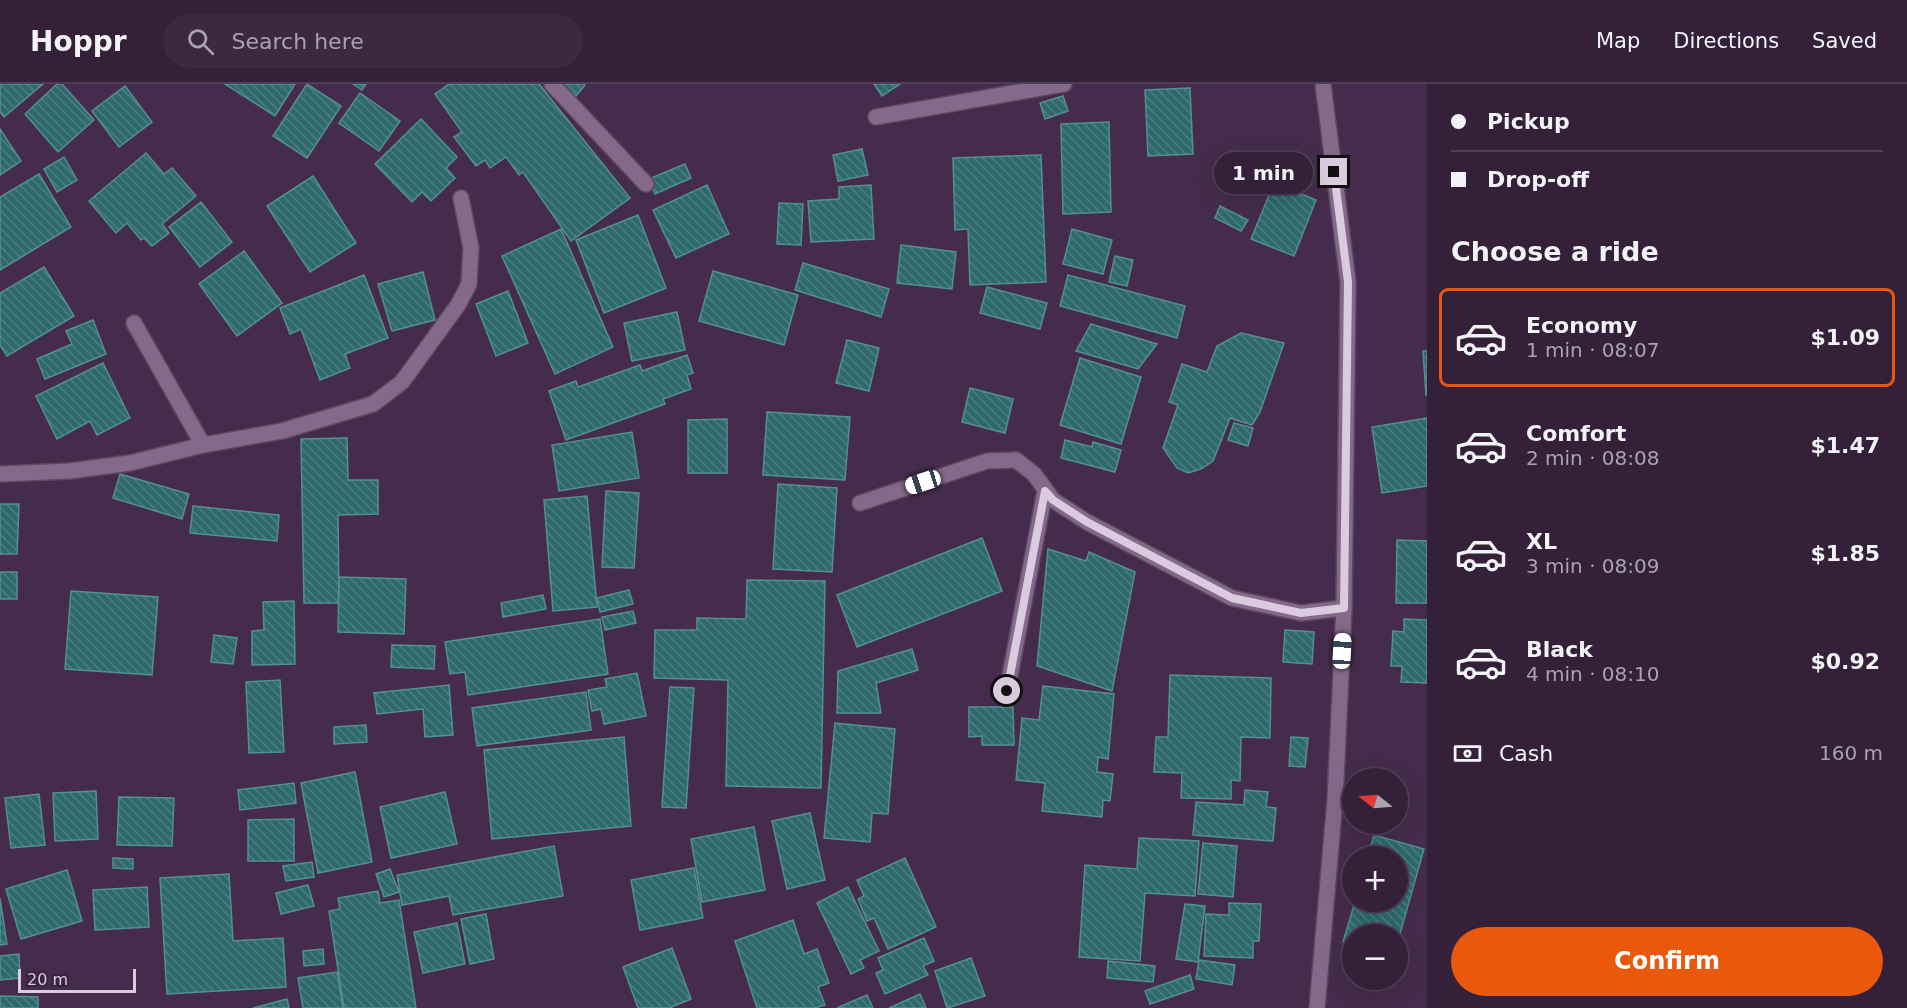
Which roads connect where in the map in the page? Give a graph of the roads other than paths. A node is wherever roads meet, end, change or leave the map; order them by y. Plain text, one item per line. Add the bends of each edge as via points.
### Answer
1 (552, 84) edge
2 (1064, 84) edge
3 (1323, 84) edge
4 (876, 117) dead end
5 (646, 184) dead end
6 (461, 198) dead end
7 (134, 323) dead end
8 (203, 445) junction
9 (0, 474) edge
10 (1045, 491) junction
11 (860, 503) dead end
12 (1344, 608) junction
13 (1007, 691) dead end
14 (1317, 1008) edge

1 - 5 street
2 - 4 street
3 - 12 street via 1348,282
6 - 8 street via 471,248 469,284 402,382 373,404 355,410 282,431
7 - 8 street
8 - 9 street via 130,463
10 - 11 street via 1034,474 1016,460 987,461
10 - 12 street via 1087,522 1232,598 1301,613
10 - 13 street
12 - 14 street via 1335,800

